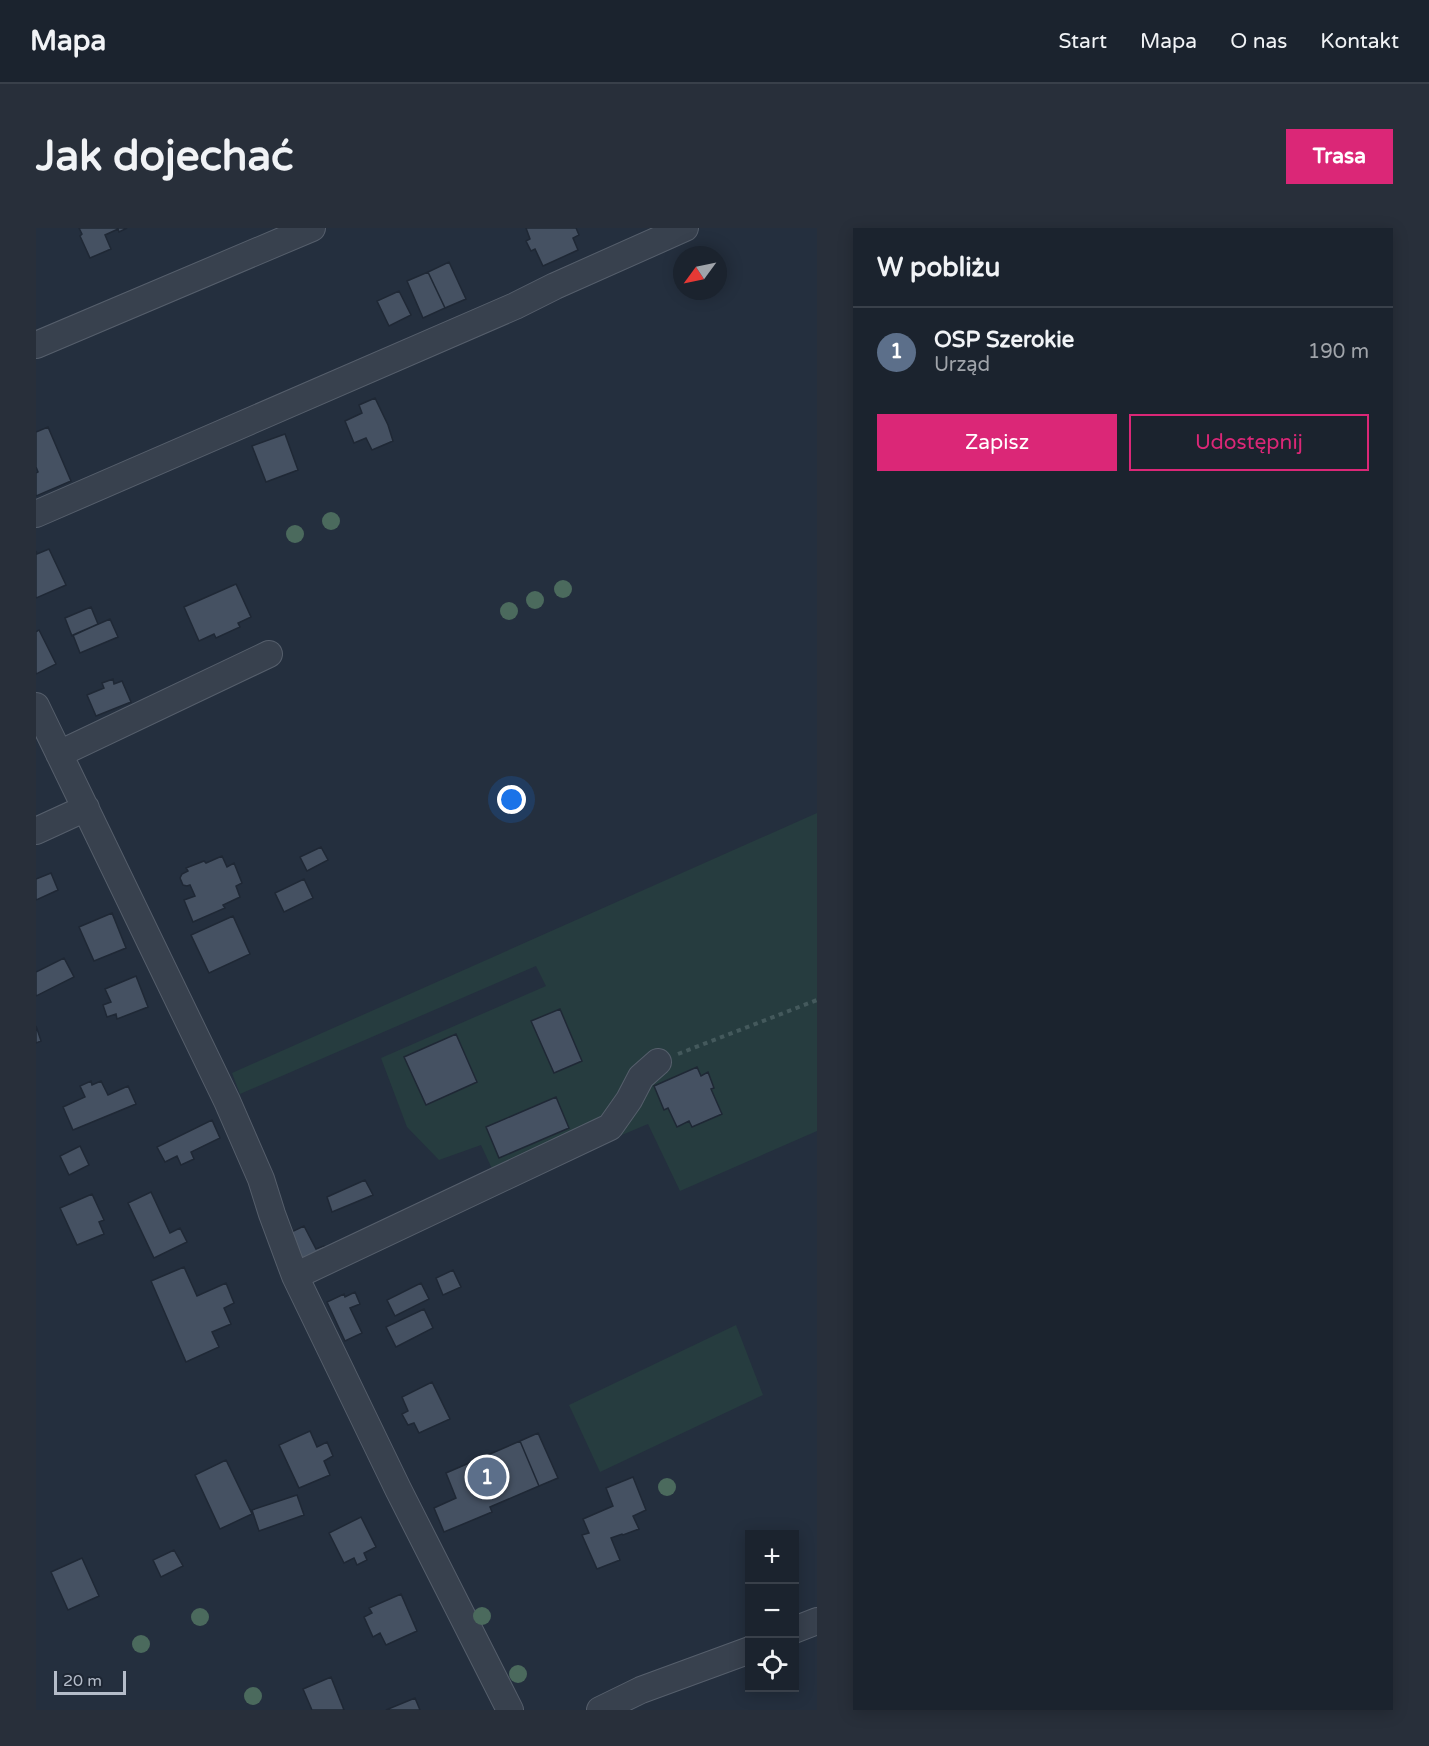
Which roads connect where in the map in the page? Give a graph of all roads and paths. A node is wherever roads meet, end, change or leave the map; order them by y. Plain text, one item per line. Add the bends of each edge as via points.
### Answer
1 (312, 228) edge
2 (685, 228) edge
3 (36, 345) edge
4 (36, 514) edge
5 (269, 654) dead end
6 (36, 706) edge
7 (59, 754) junction
8 (86, 808) junction
9 (36, 831) edge
10 (817, 999) edge
11 (658, 1062) joint
12 (295, 1276) junction
13 (817, 1621) edge
14 (799, 1628) edge
15 (745, 1652) edge
16 (510, 1710) edge
17 (600, 1710) edge

1 - 3 street
2 - 4 street
5 - 7 street
6 - 7 street
7 - 8 street
8 - 9 street
8 - 12 street via 227,1101 261,1179
10 - 11 path
11 - 12 street via 641,1077 610,1127
12 - 16 street
13 - 14 street
15 - 17 street via 641,1690

